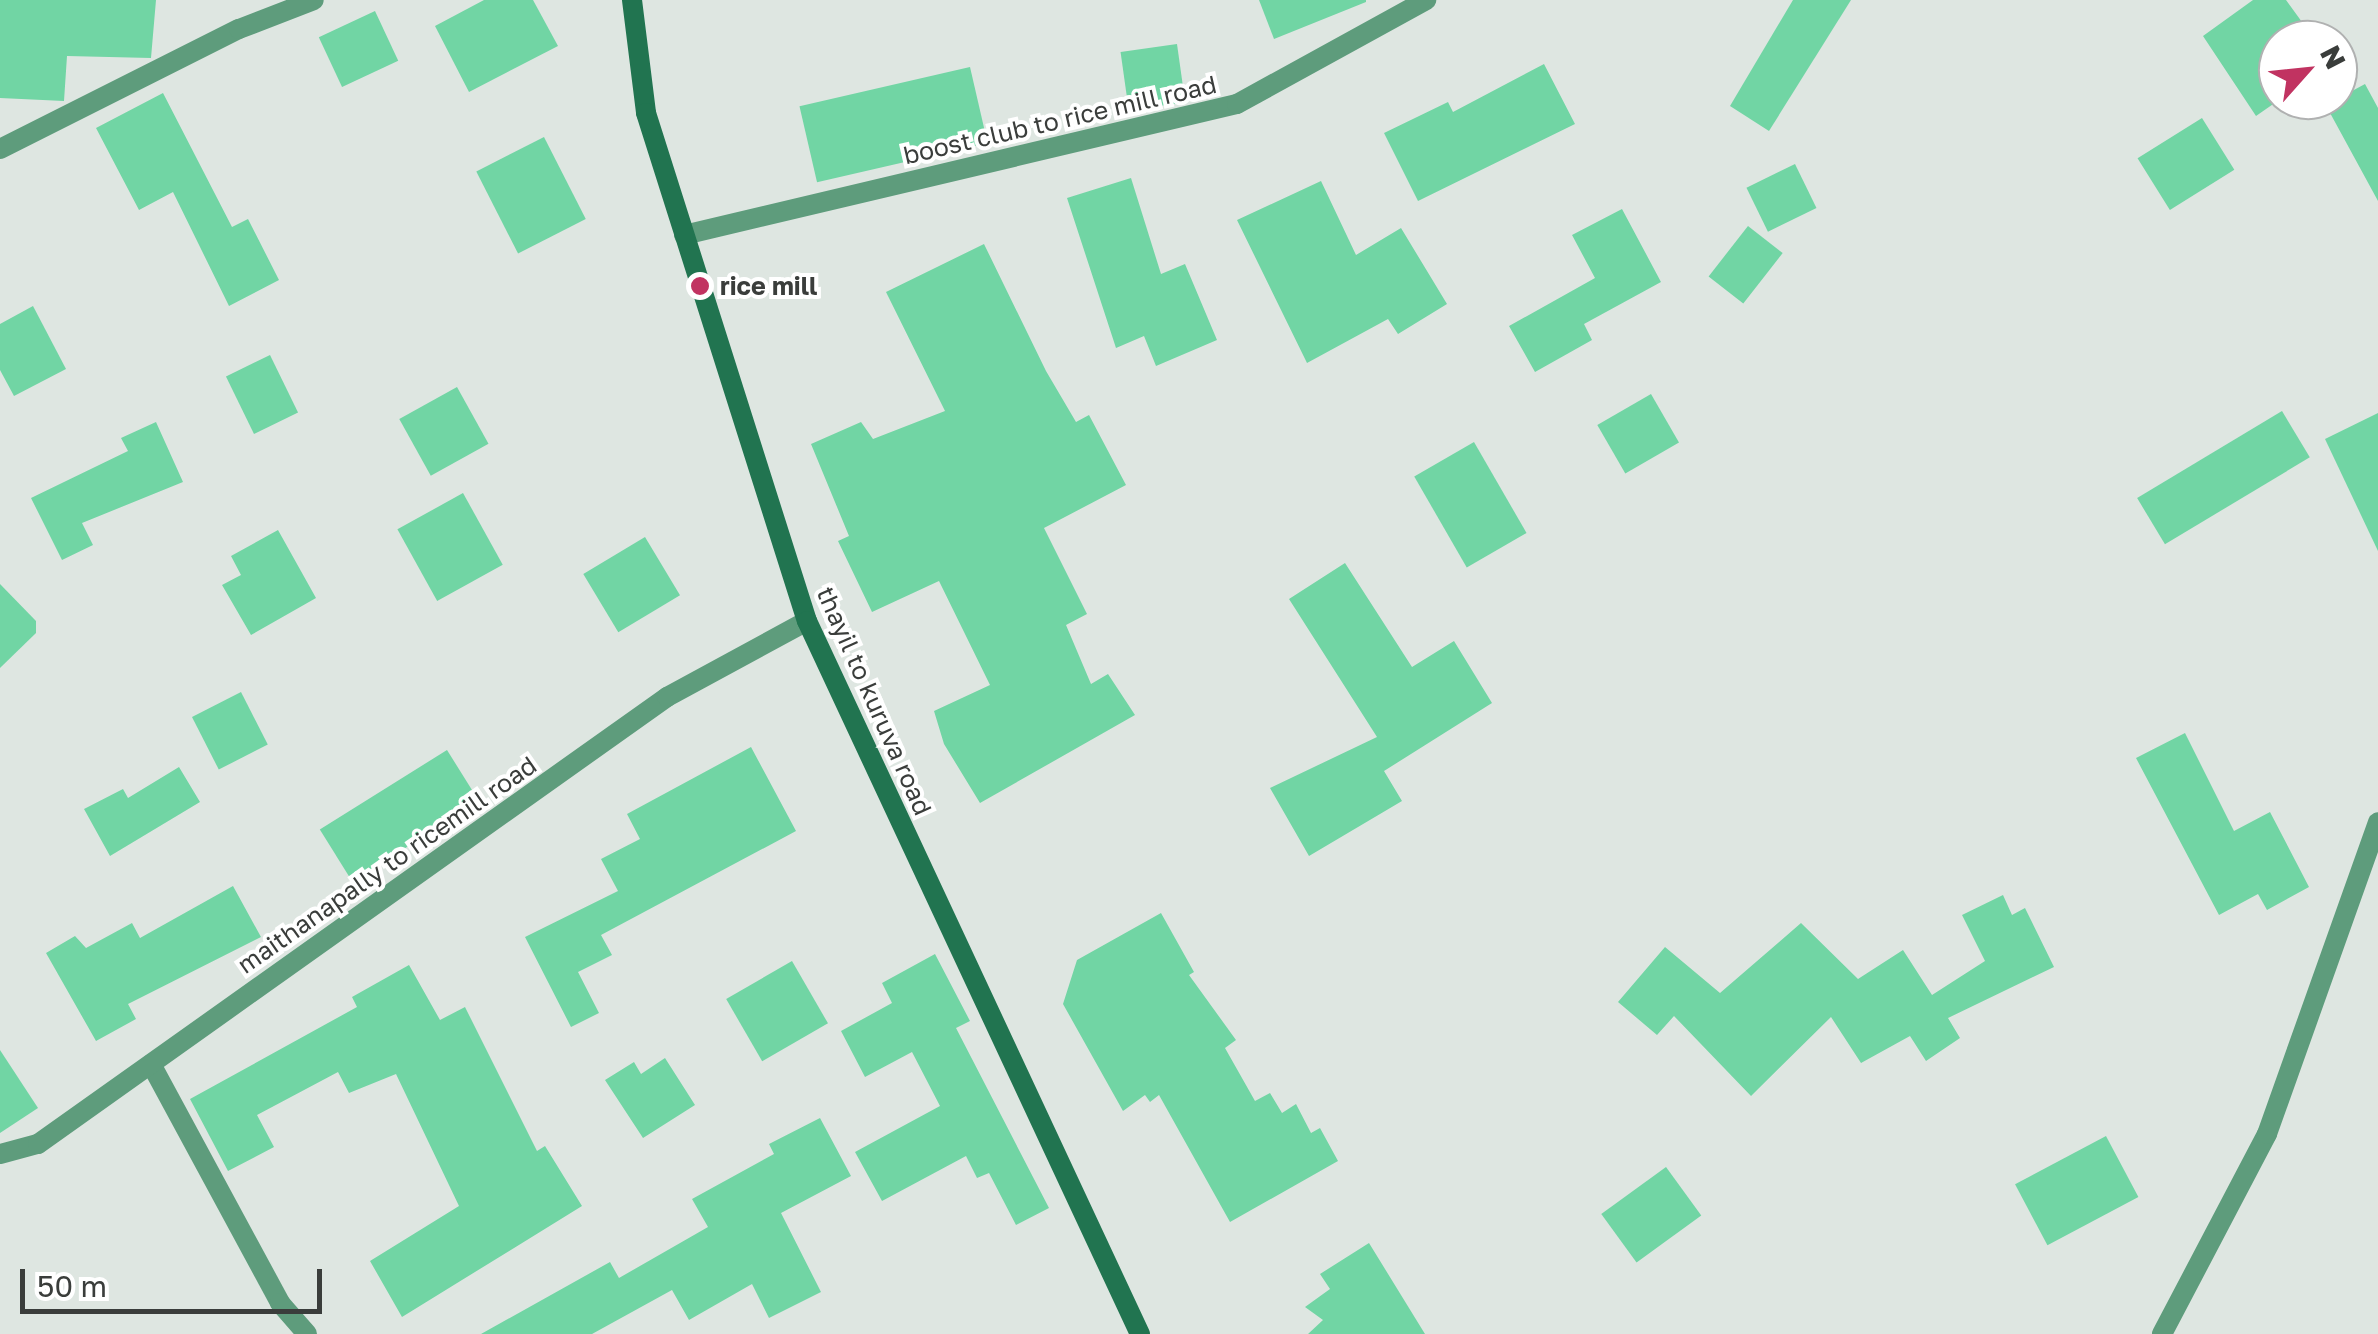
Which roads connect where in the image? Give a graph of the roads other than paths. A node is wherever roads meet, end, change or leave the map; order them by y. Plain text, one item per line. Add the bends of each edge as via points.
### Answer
1 (314, 0) edge
2 (632, 0) edge
3 (1426, 0) edge
4 (0, 149) edge
5 (684, 235) junction
6 (806, 622) junction
7 (2378, 822) edge
8 (151, 1064) junction
9 (0, 1154) edge
10 (306, 1334) edge
11 (1140, 1334) edge
12 (2162, 1334) edge

1 - 4 street via 239,29
2 - 5 main road, thayil to kuruva road via 646,112
3 - 5 street, boost club to rice mill road via 1237,104
5 - 6 main road, thayil to kuruva road
6 - 8 street, maithanapally to ricemill road via 667,697
6 - 11 main road, thayil to kuruva road
7 - 12 street via 2267,1134
8 - 9 street, maithanapally to ricemill road via 38,1144
8 - 10 street via 280,1303

